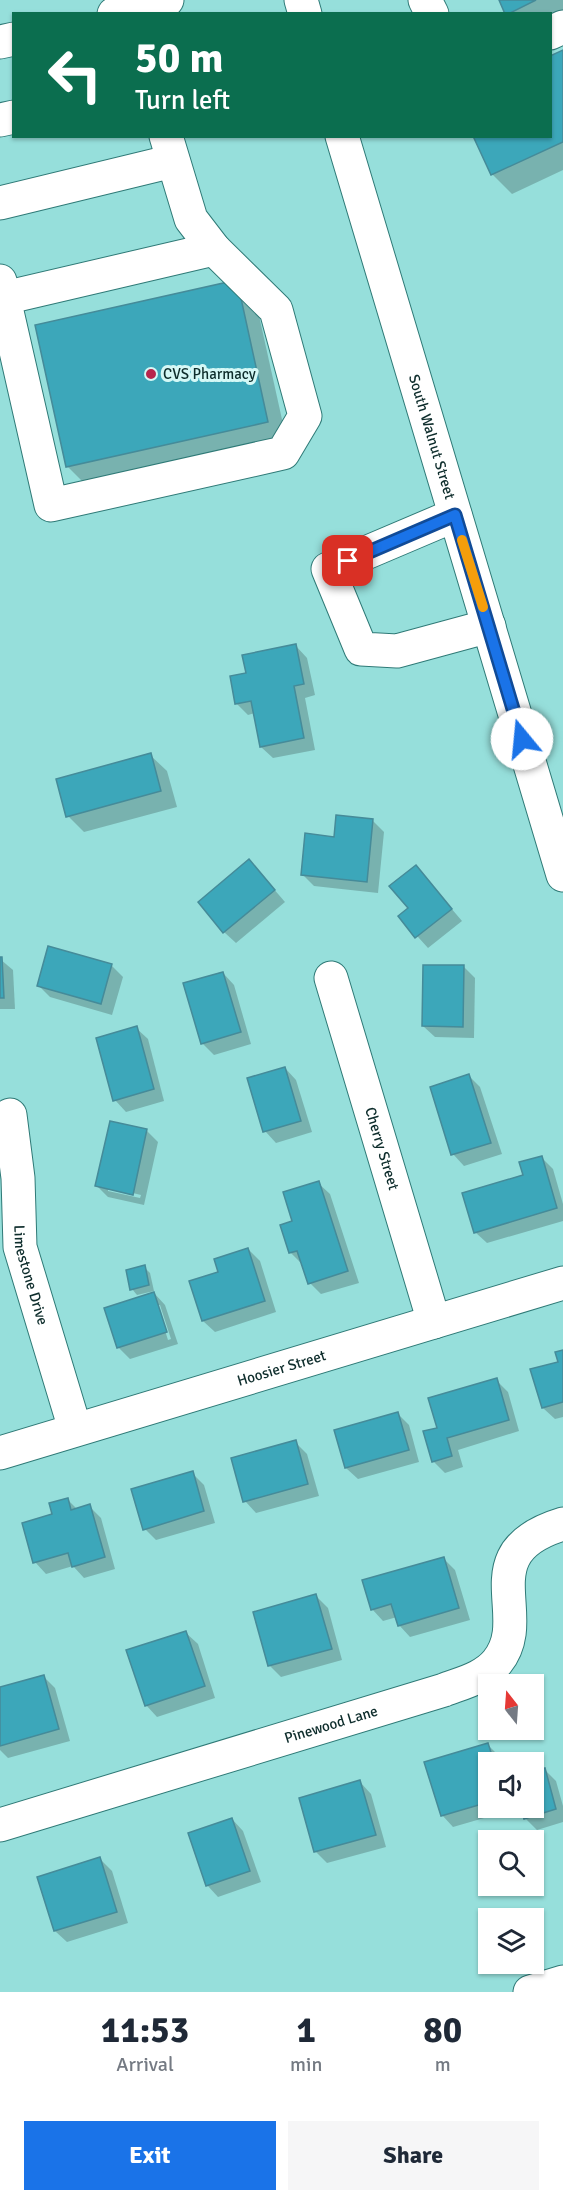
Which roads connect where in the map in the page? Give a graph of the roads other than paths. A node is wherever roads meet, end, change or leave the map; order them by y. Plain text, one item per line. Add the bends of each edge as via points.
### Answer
1 (167, 0) edge
2 (130, 9) edge
3 (343, 138) edge
4 (170, 149) edge
5 (0, 203) edge
6 (214, 249) junction
7 (1, 293) edge
8 (455, 515) junction
9 (489, 626) junction
10 (563, 875) edge
11 (331, 978) dead end
12 (10, 1115) dead end
13 (563, 1283) edge
14 (434, 1322) junction
15 (75, 1429) junction
16 (0, 1453) edge
17 (563, 1524) edge
18 (0, 1825) edge
19 (563, 1982) edge
20 (530, 1992) edge

1 - 2 street
3 - 8 street, South Walnut Street
4 - 5 street
4 - 6 street via 191,219
6 - 7 street
6 - 7 street via 276,310 305,417 283,453 51,505
8 - 9 street, South Walnut Street
8 - 9 street via 328,569 361,649 397,651
9 - 10 street, South Walnut Street
11 - 14 street, Cherry Street
12 - 15 street, Limestone Drive via 18,1178 20,1246
13 - 14 street, Hoosier Street
14 - 15 street, Hoosier Street
15 - 16 street, Hoosier Street
17 - 18 street, Pinewood Lane via 541,1531 517,1553 509,1570 508,1642 497,1662 481,1676
19 - 20 street

